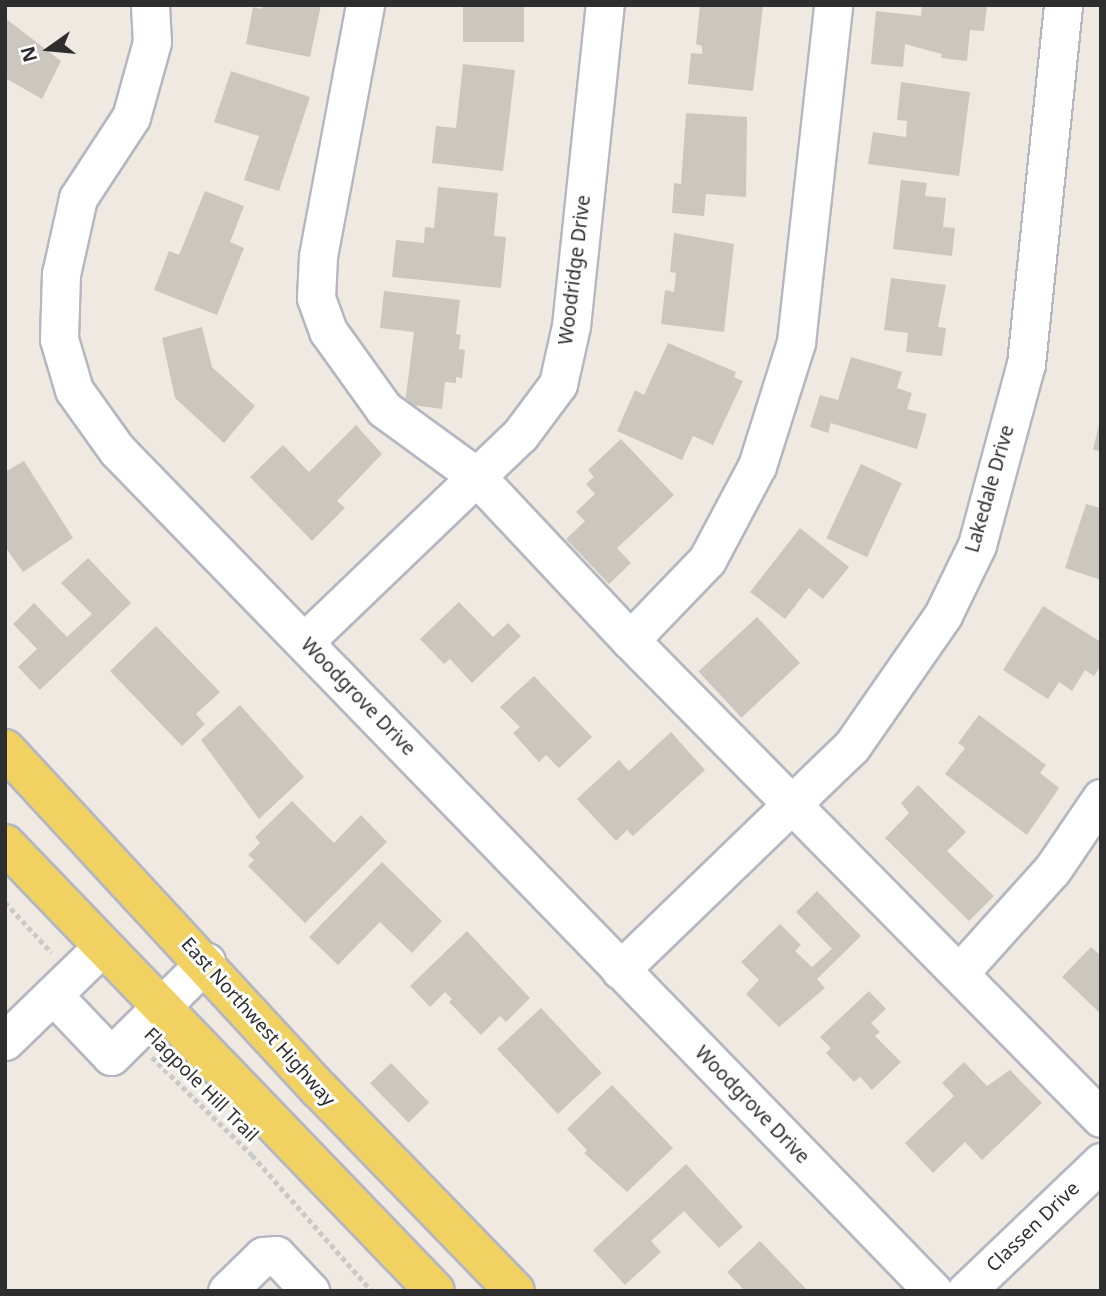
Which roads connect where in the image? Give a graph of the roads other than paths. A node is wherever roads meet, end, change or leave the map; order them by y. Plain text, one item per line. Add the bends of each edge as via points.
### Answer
1 (150, 5) edge
2 (365, 5) edge
3 (606, 5) edge
4 (833, 5) edge
5 (1063, 5) edge
6 (476, 476) junction
7 (630, 640) junction
8 (305, 641) junction
9 (5, 749) edge
10 (1101, 798) edge
11 (793, 806) junction
12 (5, 844) edge
13 (102, 947) junction
14 (206, 962) junction
15 (620, 970) junction
16 (960, 972) junction
17 (64, 985) junction
18 (162, 1006) junction
19 (5, 1041) edge
20 (1101, 1118) edge
21 (1101, 1162) edge
22 (227, 1291) edge
23 (310, 1291) edge
24 (435, 1291) edge
25 (515, 1291) edge
26 (933, 1291) edge
27 (966, 1291) edge

1 - 8 street, Woodgrove Drive via 152,42 131,117 78,198 61,274 59,339 74,390 117,450
2 - 6 street via 318,257 316,298 328,331 383,408
3 - 6 street, Woodridge Drive via 571,326 558,384 520,435
4 - 7 street via 796,342 757,466 707,560
5 - 11 street, Lakedale Drive via 1026,364 977,545 943,615 852,746
6 - 7 street
6 - 8 street, Woodridge Drive
7 - 11 street
8 - 15 street, Woodgrove Drive
9 - 14 main road, East Northwest Highway
10 - 16 street via 1052,870
11 - 15 street, Lakedale Drive
11 - 16 street
12 - 13 main road
13 - 17 street
13 - 18 main road
14 - 18 street
14 - 25 main road, East Northwest Highway via 320,1090
15 - 26 street, Woodgrove Drive
16 - 20 street
17 - 18 street via 111,1056
17 - 19 street
18 - 24 main road
21 - 27 street, Classen Drive
22 - 23 street via 263,1256 276,1255

